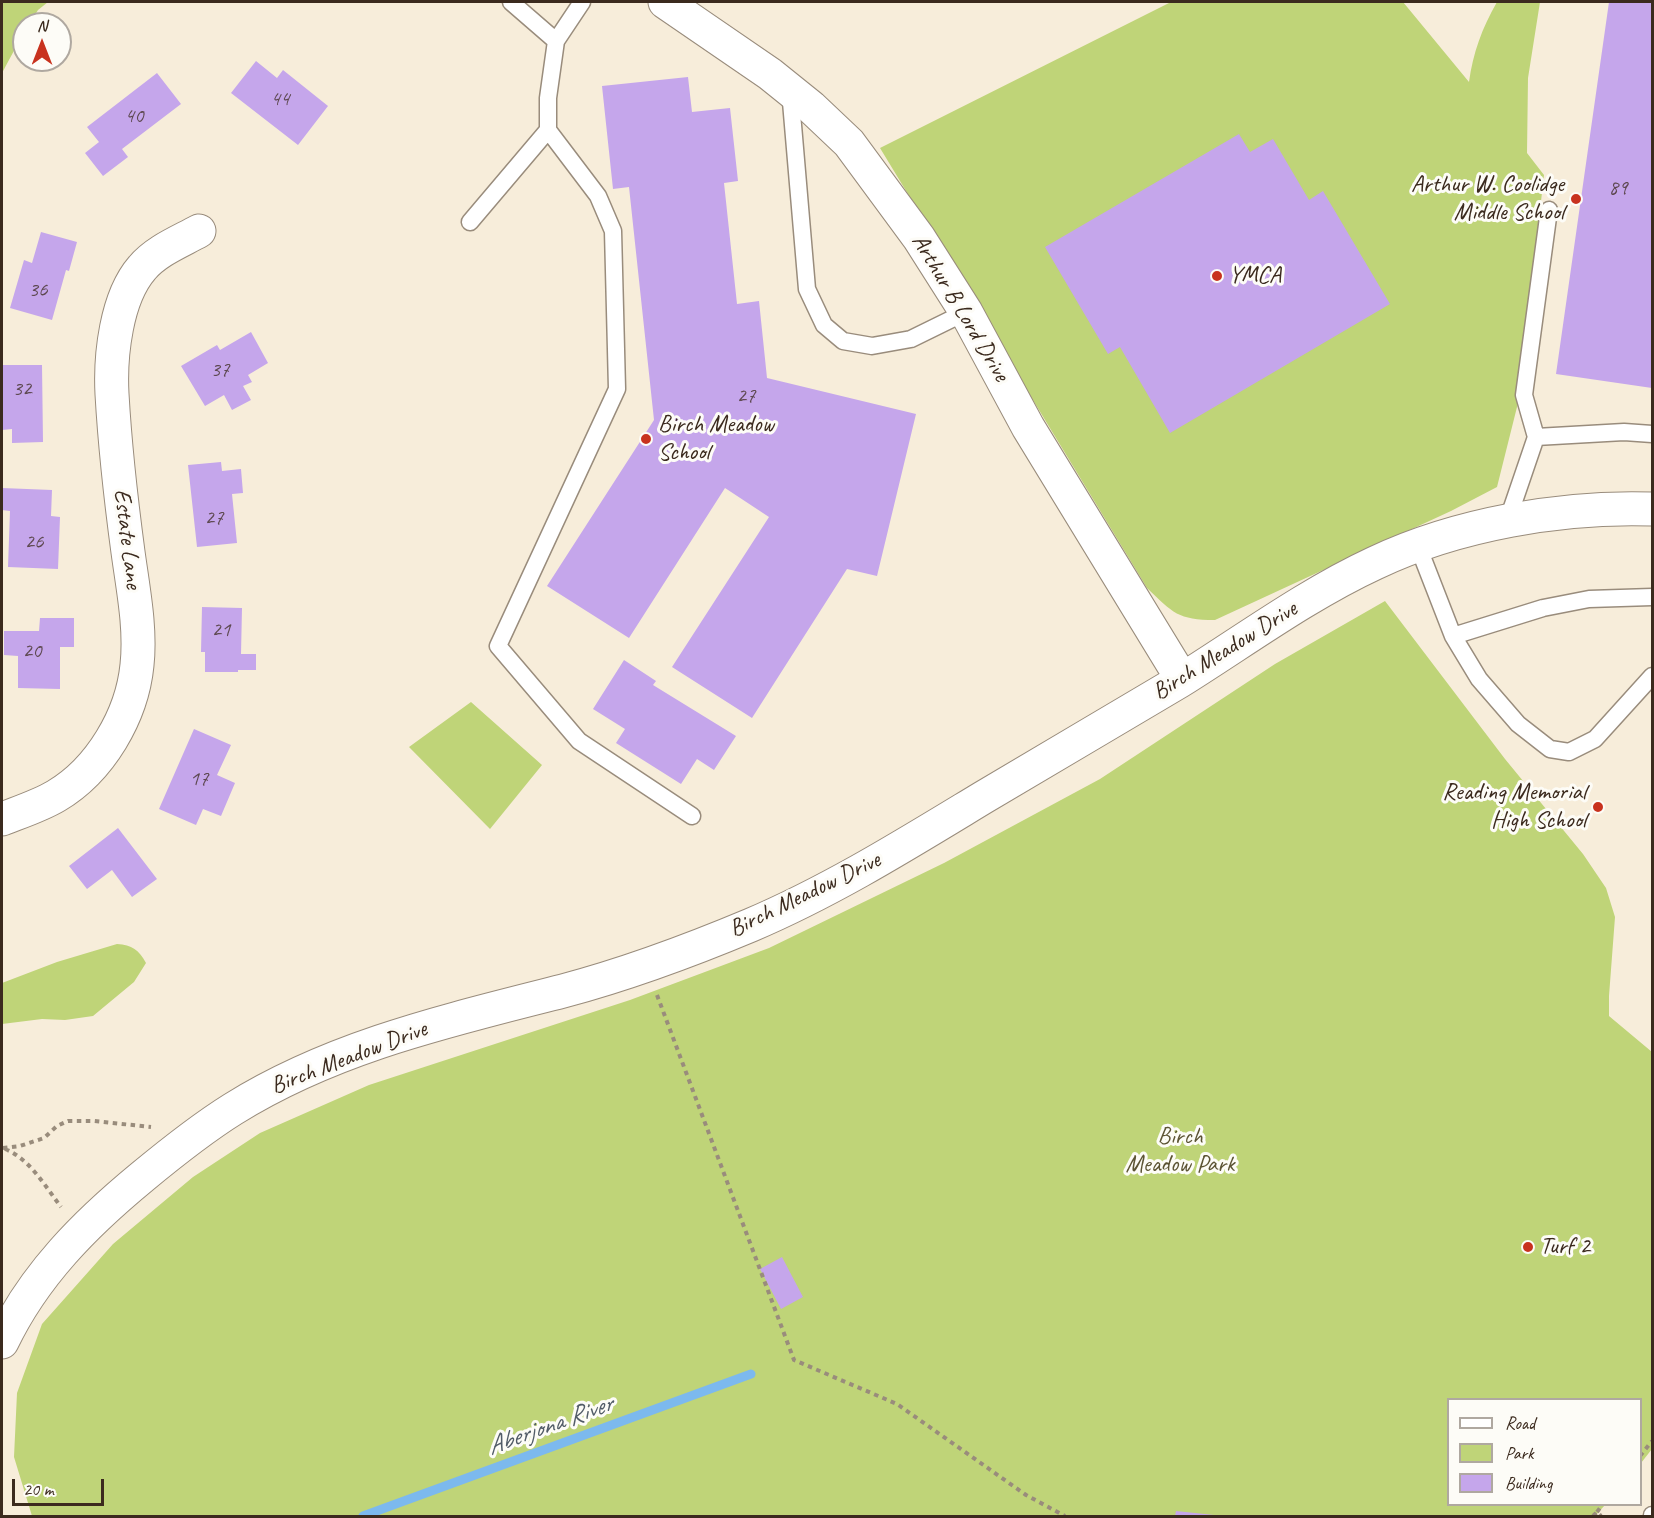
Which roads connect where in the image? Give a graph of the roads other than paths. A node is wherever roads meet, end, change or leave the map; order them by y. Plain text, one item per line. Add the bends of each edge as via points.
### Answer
1 (511, 2) edge
2 (582, 2) edge
3 (665, 2) edge
4 (556, 41) junction
5 (790, 90) junction
6 (548, 130) junction
7 (1550, 210) dead end
8 (470, 222) dead end
9 (199, 231) dead end
10 (966, 312) junction
11 (1653, 434) edge
12 (1536, 437) junction
13 (1653, 509) edge
14 (1507, 522) junction
15 (1418, 546) junction
16 (1653, 597) edge
17 (1454, 636) junction
18 (1653, 676) edge
19 (1182, 679) junction
20 (692, 816) dead end
21 (2, 819) edge
22 (2, 1342) edge

1 - 4 lane
2 - 4 lane
3 - 5 street, Arthur B Lord Drive
4 - 6 lane
5 - 10 street, Arthur B Lord Drive via 849,143 919,238
5 - 10 lane via 807,289 824,325 843,341 872,346 912,339
6 - 8 lane
6 - 20 lane via 598,196 613,231 617,389 498,646 579,741
7 - 12 lane via 1524,395
9 - 21 street, Estate Lane via 159,253 138,273 114,340 114,434 137,622 137,666 129,705 102,754 73,784 38,805
10 - 19 street, Arthur B Lord Drive via 1028,427
11 - 12 lane
12 - 14 lane
13 - 14 street, Birch Meadow Drive via 1563,513
14 - 15 street, Birch Meadow Drive
15 - 17 lane
15 - 19 street, Birch Meadow Drive via 1342,580
16 - 17 lane via 1589,599 1543,608
17 - 18 lane via 1479,679 1518,724 1550,749 1569,752 1595,739
19 - 22 street, Birch Meadow Drive via 915,839 748,926 646,966 426,1026 355,1051 263,1091 202,1131 81,1232 33,1286

